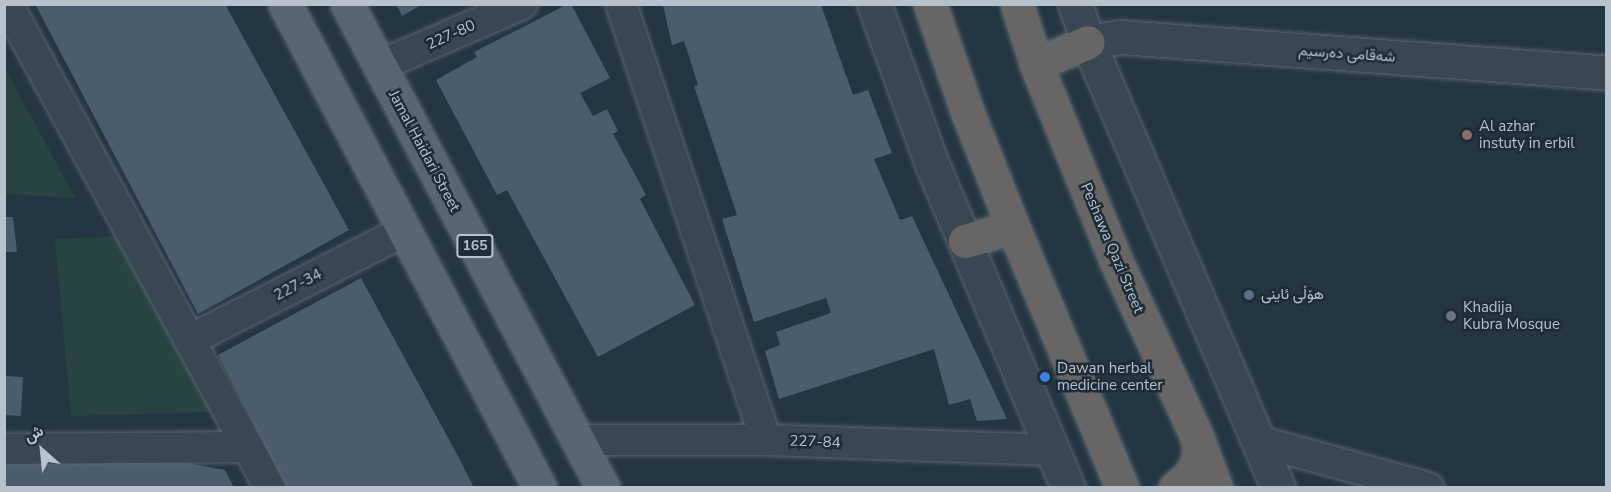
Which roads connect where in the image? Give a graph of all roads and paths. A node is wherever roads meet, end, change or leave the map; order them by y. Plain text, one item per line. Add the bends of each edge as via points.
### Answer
1 (7, 4) edge
2 (285, 4) edge
3 (346, 4) edge
4 (522, 4) edge
5 (621, 4) edge
6 (874, 4) edge
7 (930, 4) edge
8 (1017, 4) edge
9 (1075, 4) edge
10 (1088, 42) junction
11 (1036, 64) junction
12 (380, 66) junction
13 (1606, 73) edge
14 (1013, 227) junction
15 (405, 230) junction
16 (965, 241) junction
17 (190, 340) junction
18 (1196, 435) junction
19 (577, 440) junction
20 (766, 440) junction
21 (1258, 441) junction
22 (248, 447) junction
23 (4, 449) edge
24 (1052, 450) junction
25 (1123, 480) edge
26 (270, 488) edge
27 (540, 488) edge
28 (603, 488) edge
29 (1068, 488) edge
30 (1175, 488) edge
31 (1216, 488) edge
32 (1278, 488) edge
33 (1429, 488) edge

1 - 17 street
2 - 15 main road
3 - 12 main road, Jamal Haidari Street / 165
4 - 12 street, 227-80
5 - 20 street
6 - 16 street via 924,143
7 - 14 highway
8 - 11 highway, Peshawa Qazi Street
9 - 10 street
10 - 11 highway
10 - 13 street, شەقامی دەرسیم via 1121,37
10 - 21 street
11 - 18 highway, Peshawa Qazi Street via 1116,261
12 - 19 main road, Jamal Haidari Street / 165
14 - 16 highway
14 - 25 highway
15 - 17 street, 227-34
15 - 27 main road
16 - 24 street
17 - 22 street
18 - 30 highway via 1197,463
18 - 31 highway, Peshawa Qazi Street
19 - 20 street, 227-84
19 - 28 main road, Jamal Haidari Street / 165
20 - 24 street, 227-84
21 - 32 street
21 - 33 street
22 - 23 street
22 - 26 street
24 - 29 street

